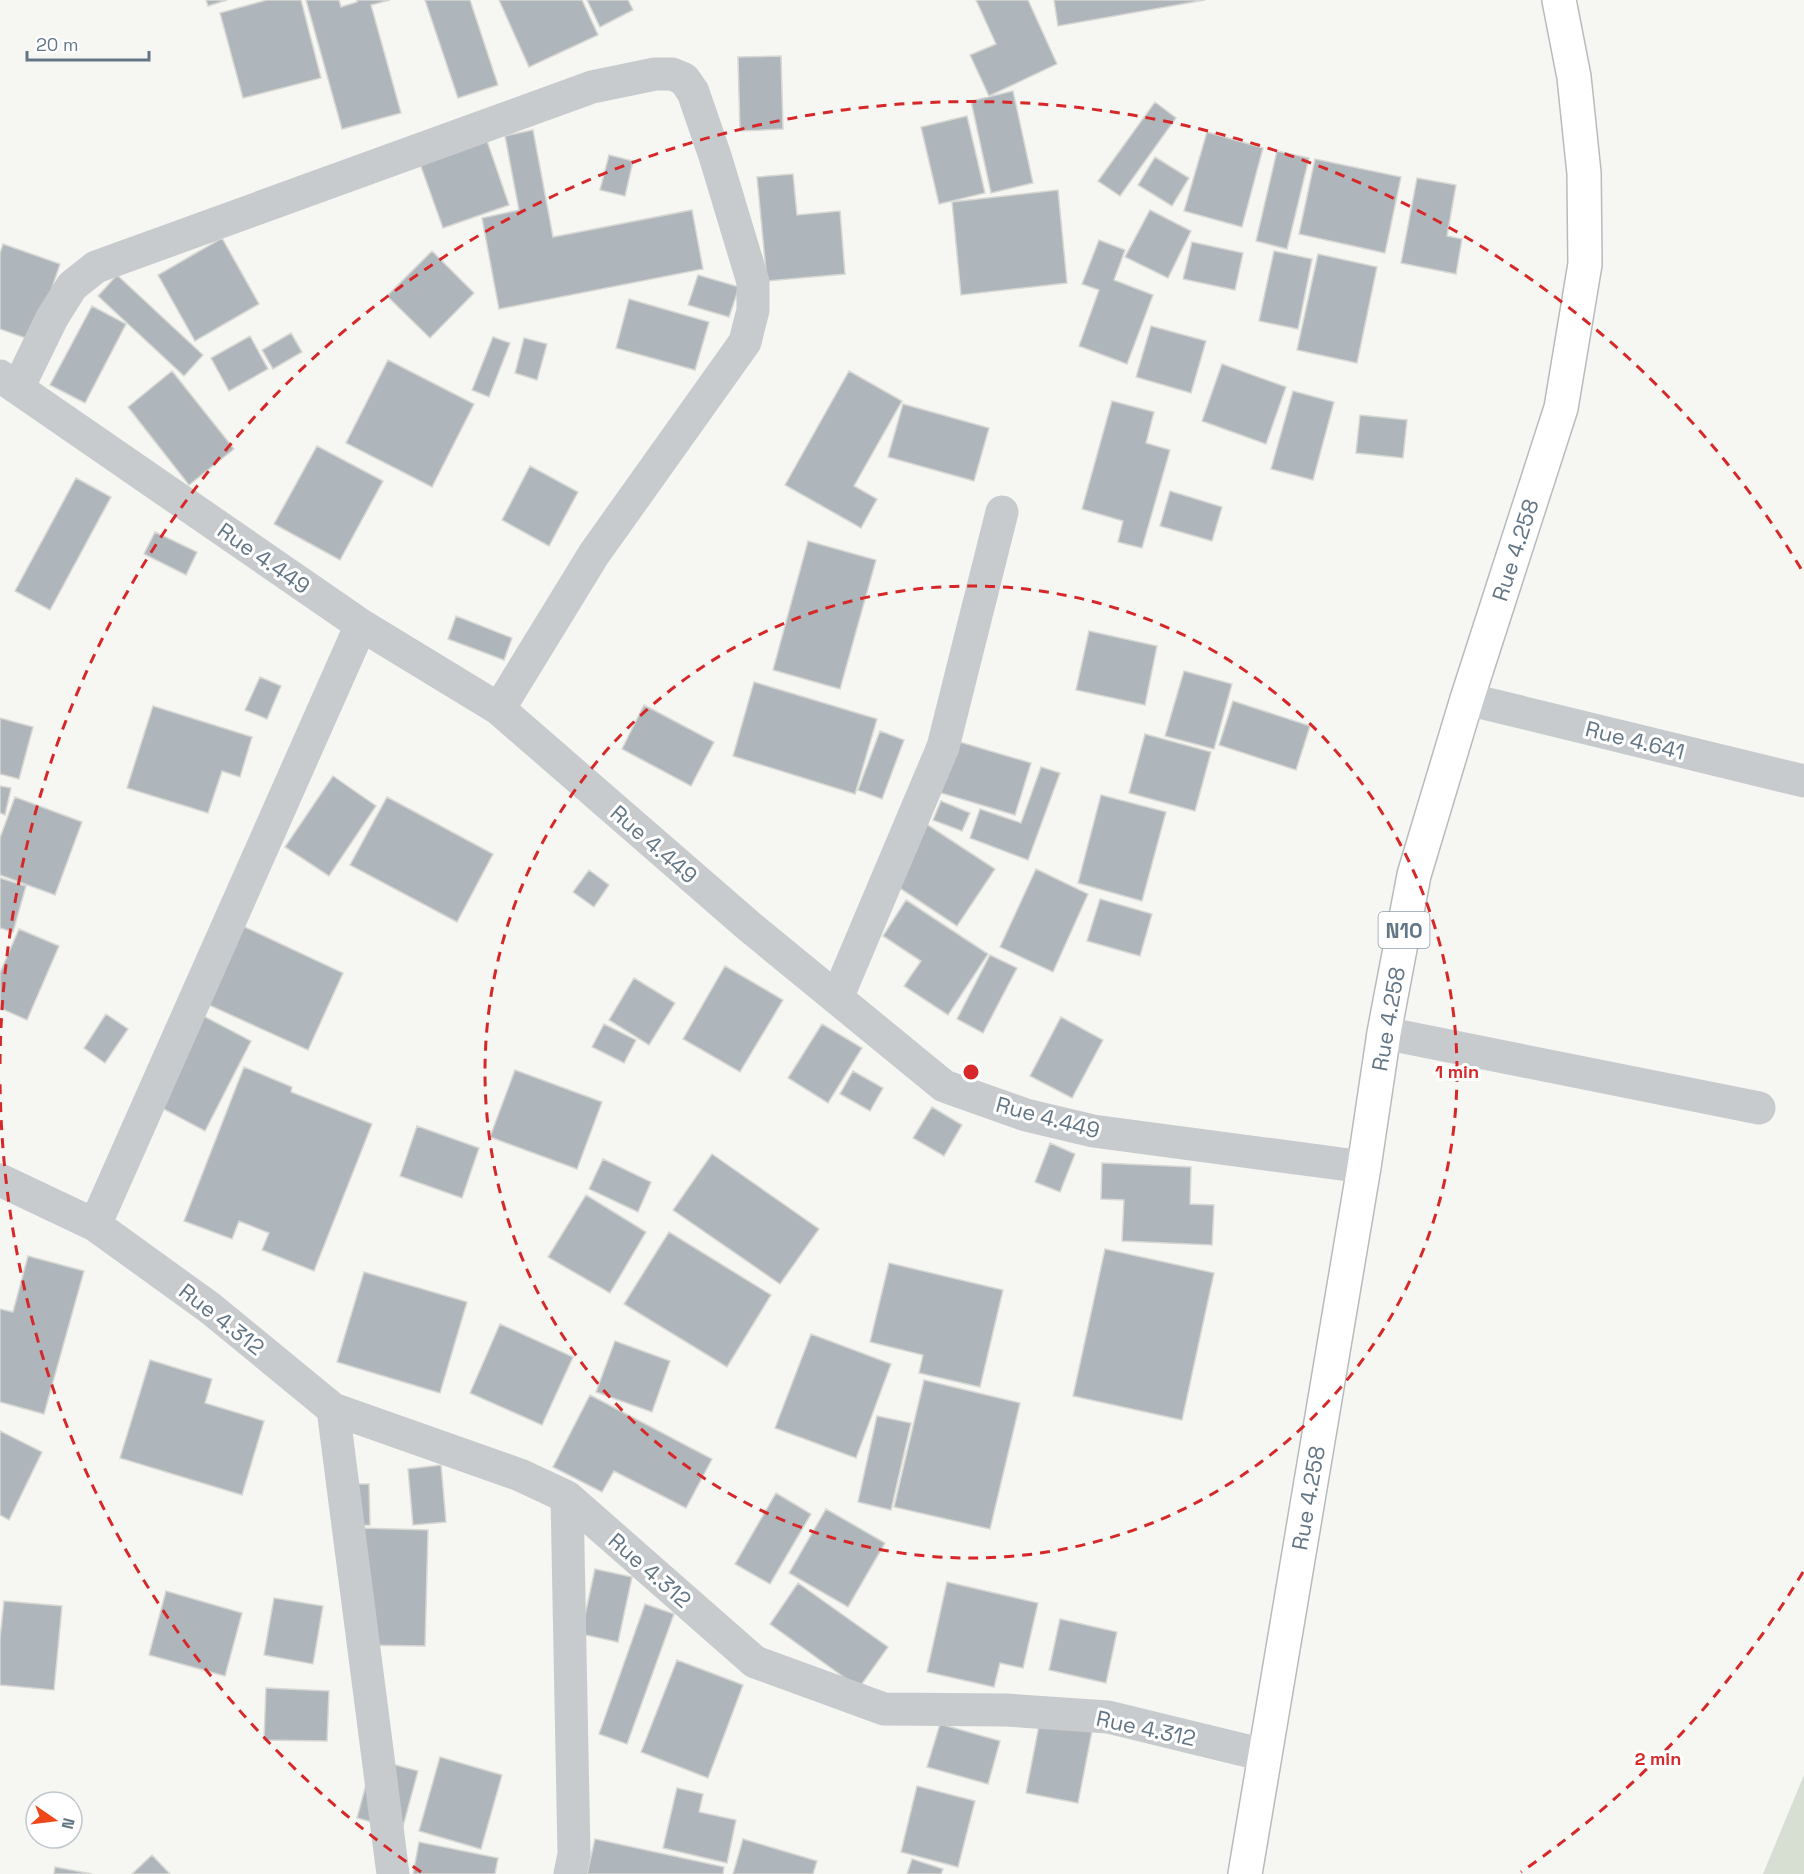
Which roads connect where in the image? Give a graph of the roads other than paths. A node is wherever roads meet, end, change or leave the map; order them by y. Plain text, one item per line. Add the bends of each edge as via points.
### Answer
1 (1559, 0) edge
2 (9, 382) edge
3 (1002, 512) dead end
4 (361, 625) junction
5 (1467, 699) junction
6 (499, 709) junction
7 (1804, 781) edge
8 (837, 998) junction
9 (1384, 1034) junction
10 (1759, 1108) dead end
11 (1364, 1167) junction
12 (0, 1180) edge
13 (95, 1225) junction
14 (333, 1409) junction
15 (567, 1497) junction
16 (1264, 1755) junction
17 (393, 1874) edge
18 (570, 1874) edge
19 (1245, 1874) edge

1 - 5 highway, Rue 4.258 / N10 via 1574,77 1584,173 1585,264 1561,408
2 - 4 street, Rue 4.449
2 - 6 street via 72,286 96,267 592,87 655,74 684,79 693,92 715,156 753,282 753,310 745,342 594,554
3 - 8 street via 943,747
4 - 6 street, Rue 4.449
4 - 13 street
5 - 7 street, Rue 4.641
5 - 9 highway, Rue 4.258 / N10 via 1414,875
6 - 8 street, Rue 4.449
8 - 11 street, Rue 4.449 via 944,1086 1026,1115 1093,1131
9 - 10 street
9 - 11 highway, Rue 4.258 / N10
11 - 16 highway, Rue 4.258 / N10
12 - 13 street, Rue 4.312
13 - 14 street, Rue 4.312 via 210,1308
14 - 15 street, Rue 4.312 via 520,1475
14 - 17 street
15 - 16 street, Rue 4.312 via 755,1662 884,1709 1006,1710 1108,1717
15 - 18 street via 574,1854
16 - 19 highway, Rue 4.258 / N10

